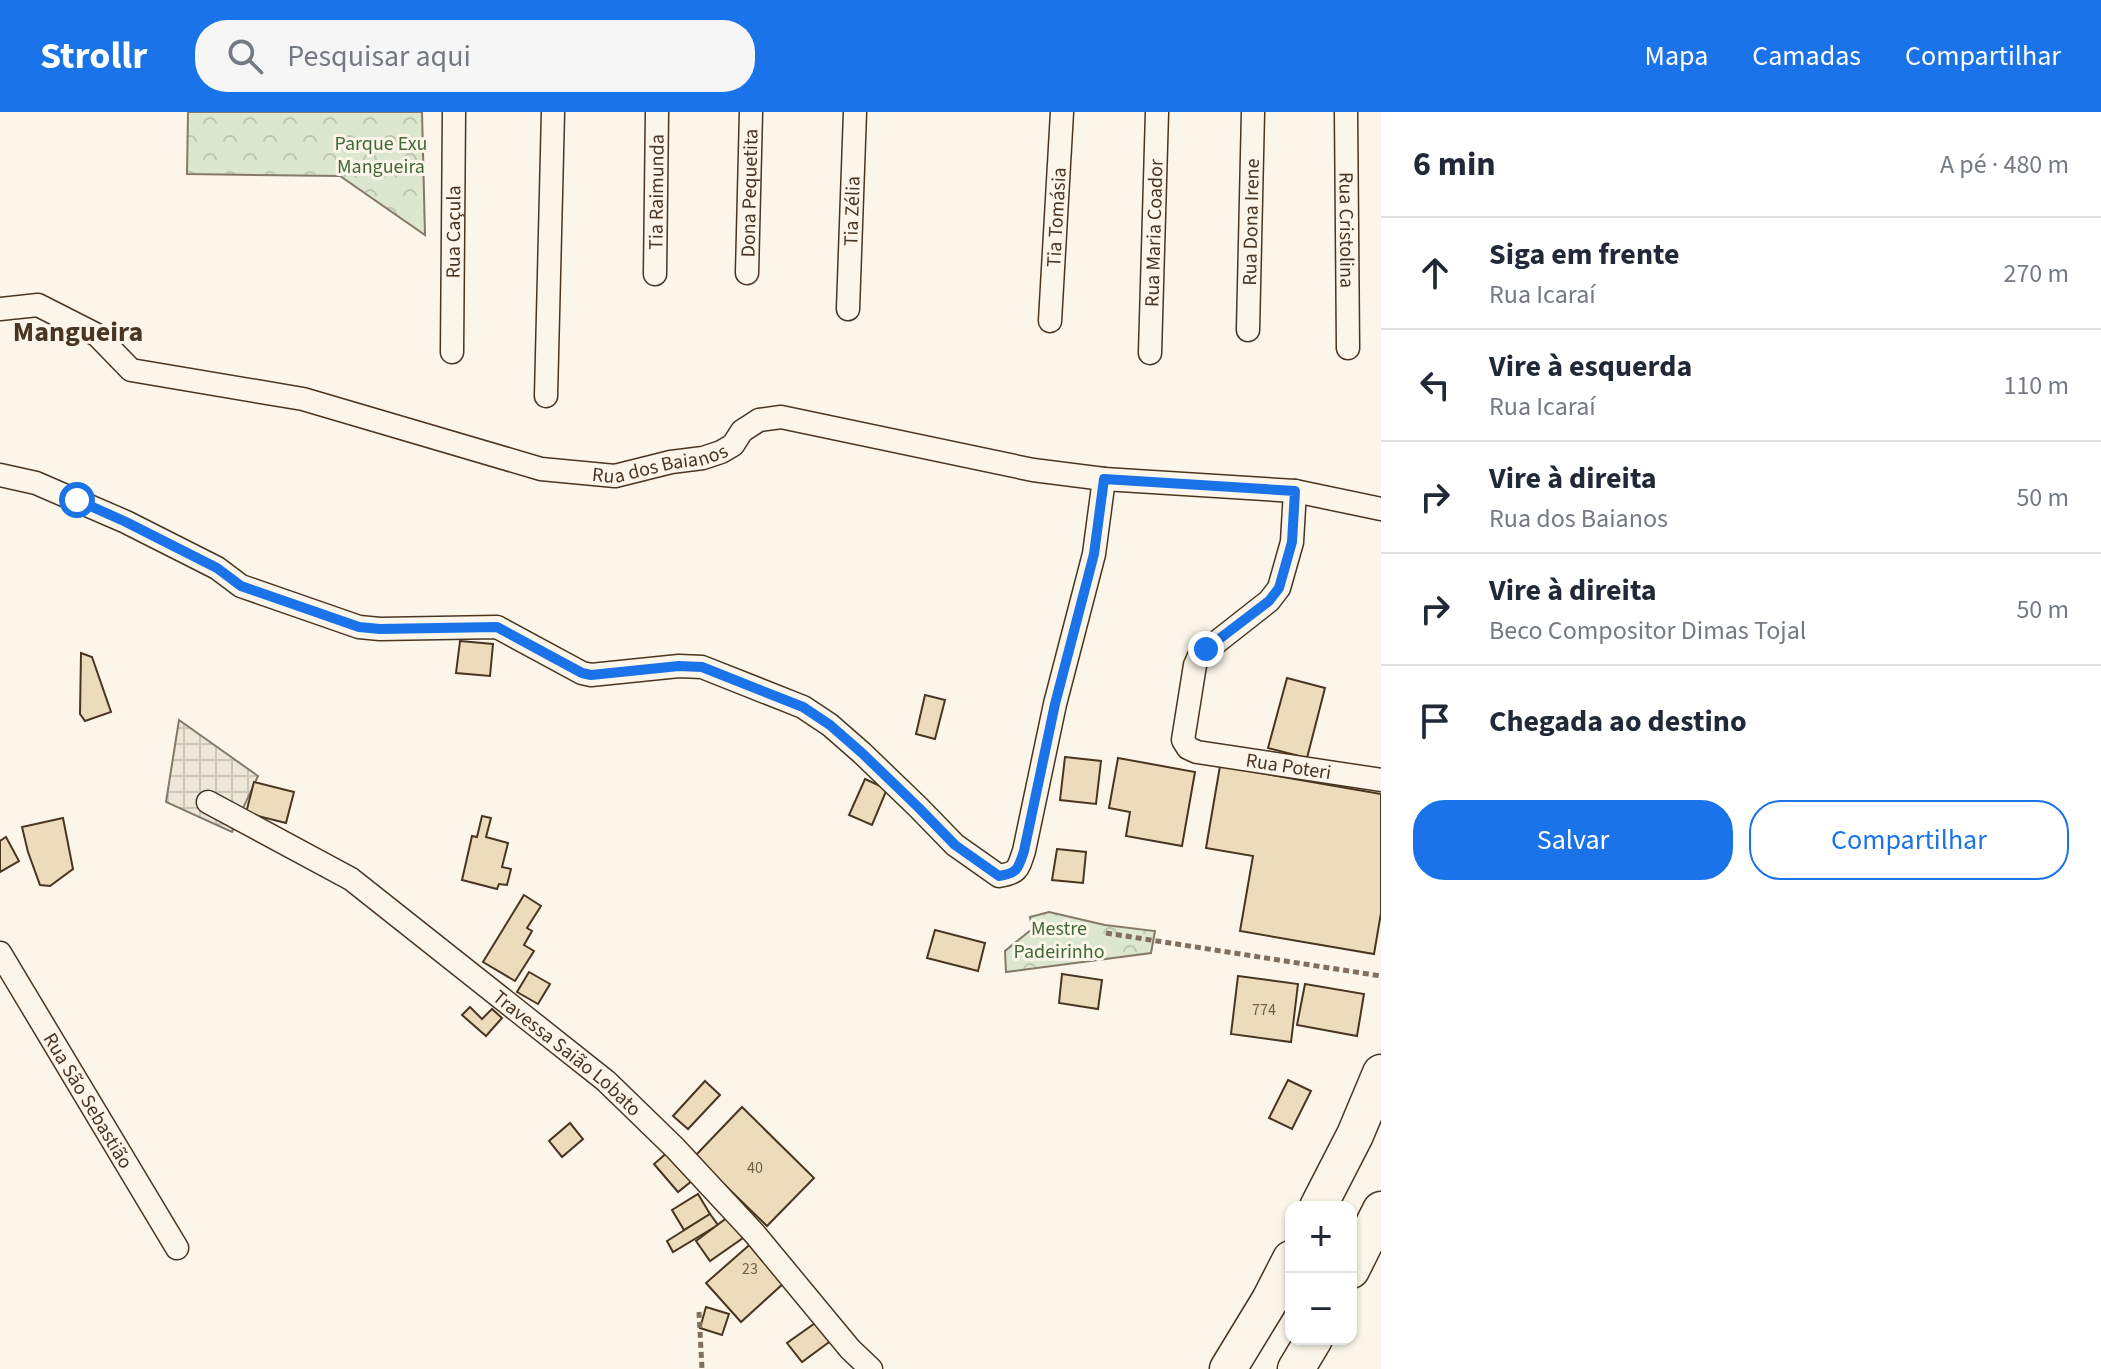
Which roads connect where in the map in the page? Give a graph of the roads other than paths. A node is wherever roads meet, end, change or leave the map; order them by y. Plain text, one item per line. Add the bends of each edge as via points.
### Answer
1 (454, 112) edge
2 (553, 112) edge
3 (657, 112) edge
4 (751, 112) edge
5 (855, 112) edge
6 (1062, 112) edge
7 (1157, 112) edge
8 (1253, 112) edge
9 (1346, 112) edge
10 (747, 273) dead end
11 (655, 274) dead end
12 (0, 309) edge
13 (848, 309) dead end
14 (1050, 321) dead end
15 (1248, 330) dead end
16 (1348, 348) dead end
17 (452, 352) dead end
18 (1150, 353) dead end
19 (546, 396) dead end
20 (0, 475) edge
21 (1104, 479) junction
22 (1295, 491) junction
23 (1381, 509) edge
24 (1381, 780) edge
25 (208, 802) dead end
26 (0, 953) edge
27 (1381, 1073) edge
28 (1321, 1201) edge
29 (1381, 1210) edge
30 (177, 1248) dead end
31 (1357, 1258) edge
32 (1285, 1271) edge
33 (1310, 1345) edge
34 (871, 1369) edge
35 (1228, 1369) edge
36 (1296, 1369) edge

1 - 17 street, Rua Caçula
2 - 19 street
3 - 11 street, Tia Raimunda
4 - 10 street, Dona Pequetita
5 - 13 street, Tia Zélia
6 - 14 street, Tia Tomásia
7 - 18 street, Rua Maria Coador
8 - 15 street, Rua Dona Irene
9 - 16 street, Rua Cristolina
12 - 21 street, Rua dos Baianos via 38,305 97,335 131,370 303,399 541,469 615,476 703,458 733,445 759,420 781,417 1033,470
20 - 21 street via 36,483 126,522 217,568 241,586 359,627 497,627 582,673 702,667 803,707 862,753 955,845 999,876 1019,867 1024,851 1094,554
21 - 22 street, Rua dos Baianos
22 - 23 street, Rua dos Baianos
22 - 24 street, Rua Poteri via 1292,542 1279,588 1199,656 1183,740 1197,752
25 - 34 street, Travessa Saião Lobato via 351,879 606,1081 754,1233
26 - 30 street, Rua São Sebastião
27 - 28 main road
29 - 31 main road
32 - 35 main road
33 - 36 main road

